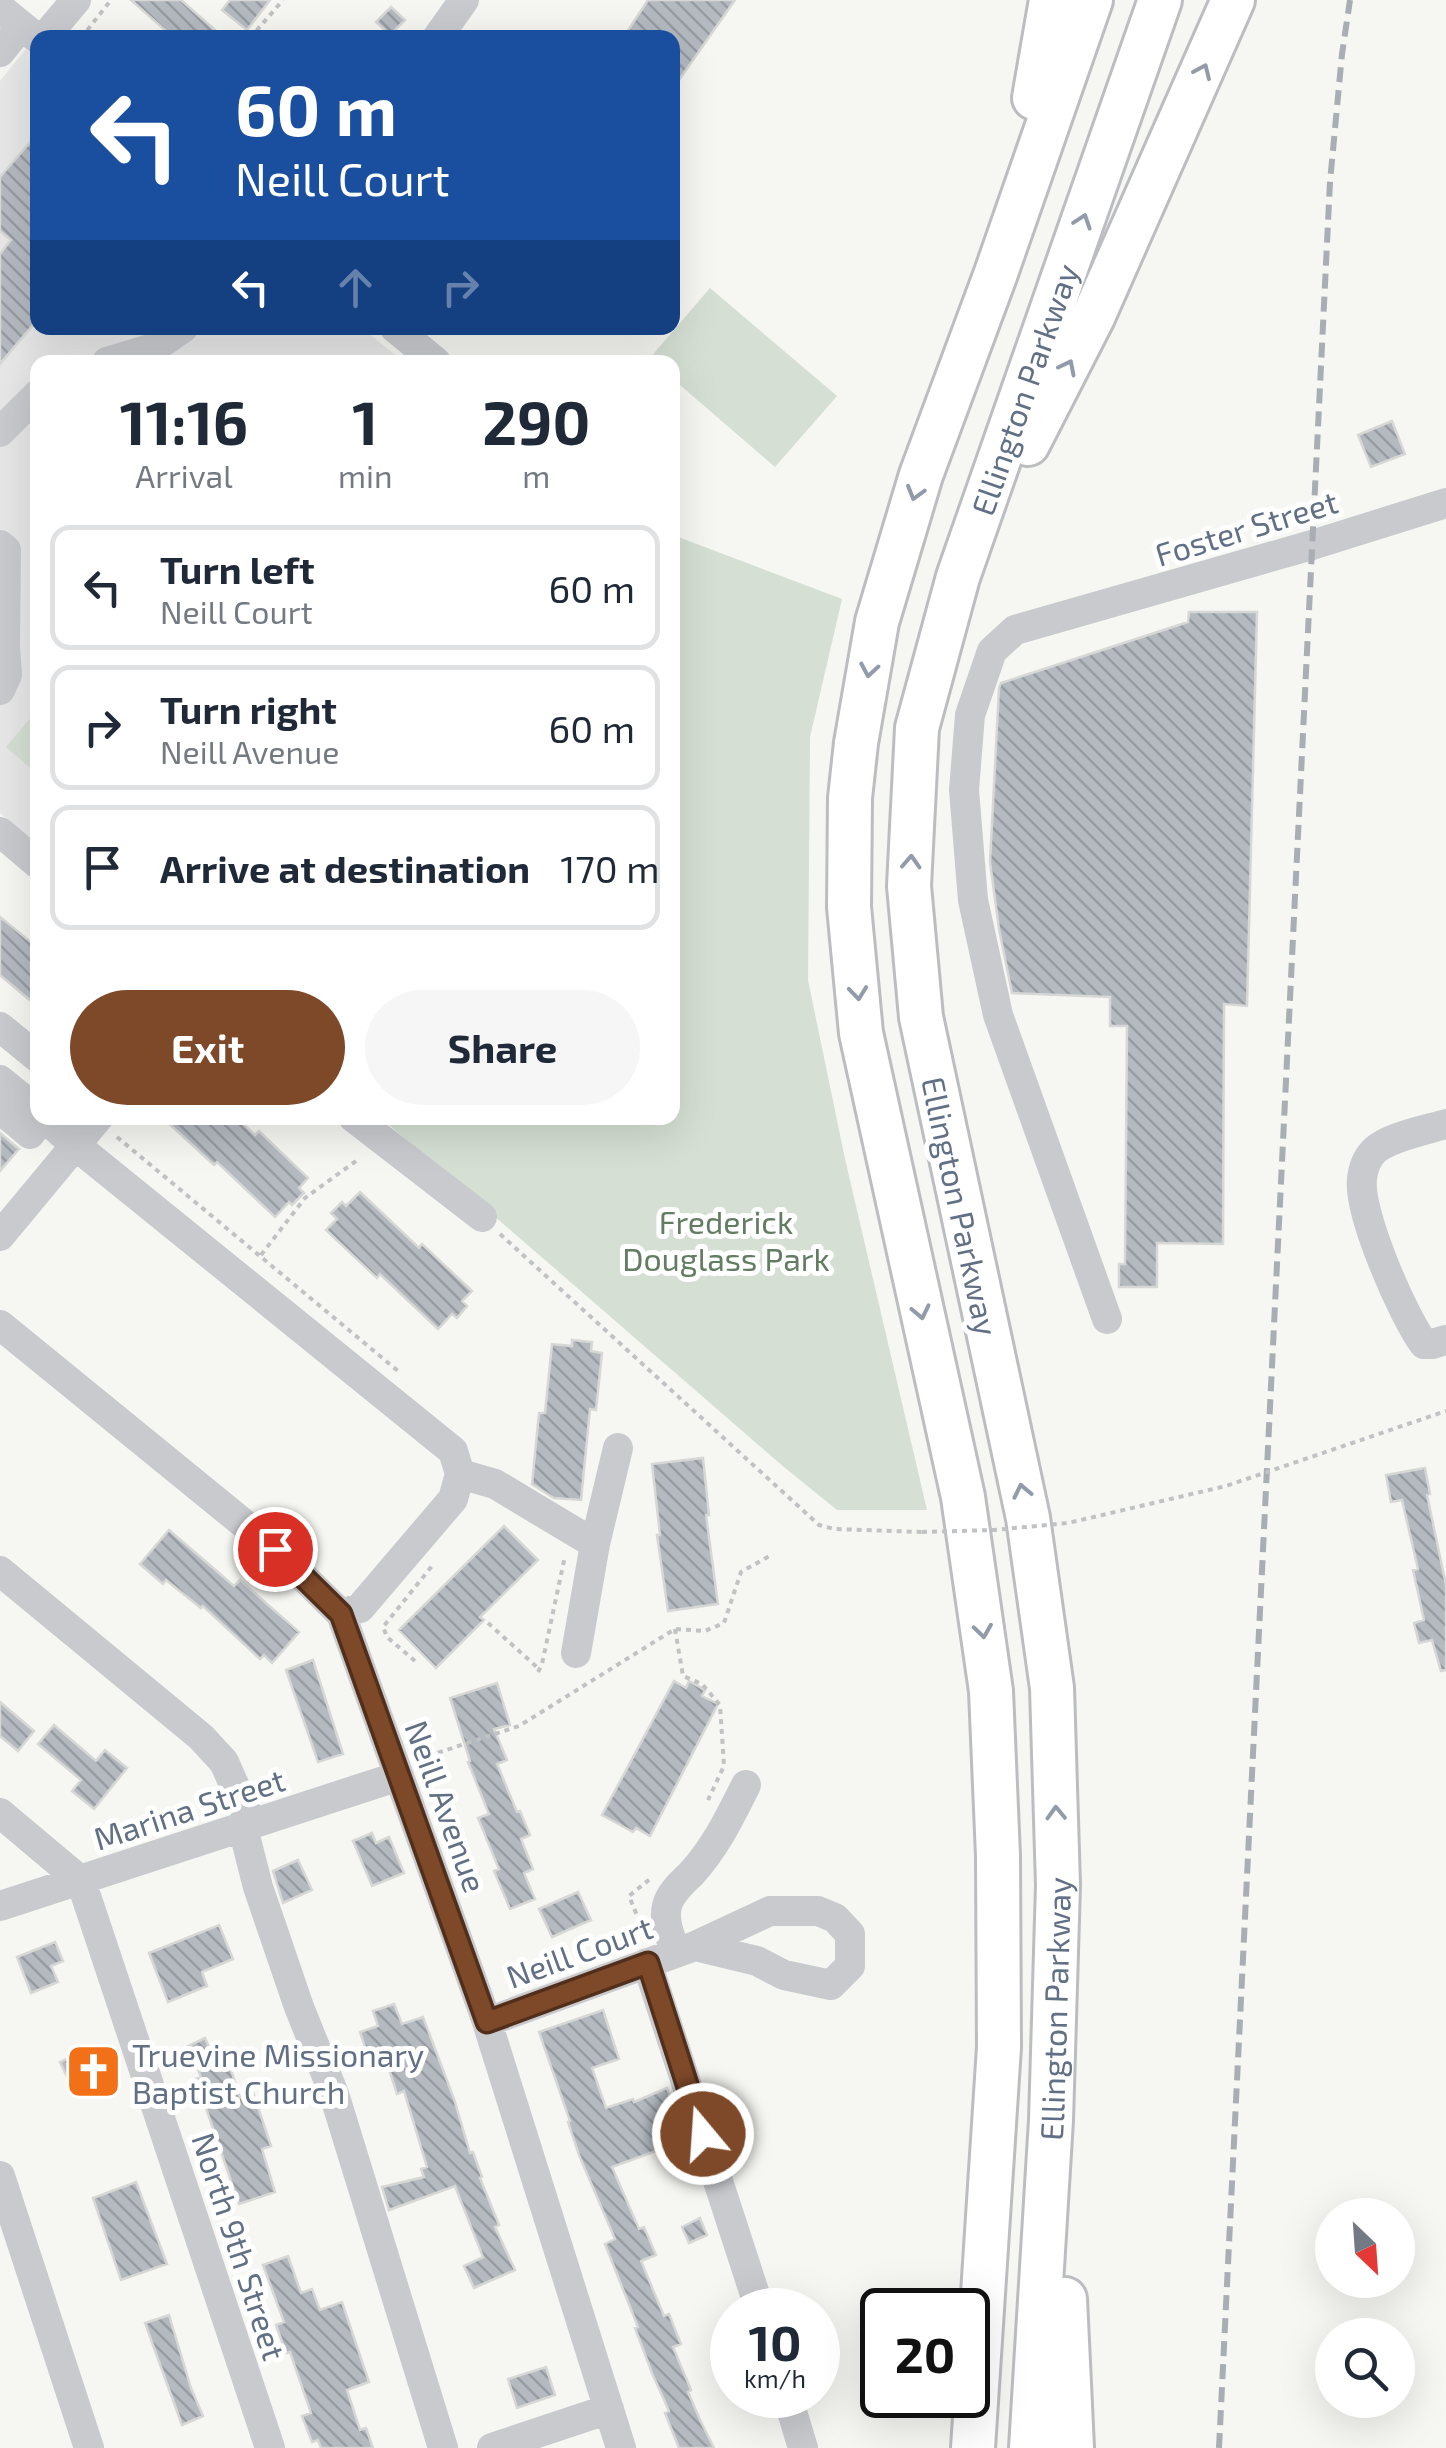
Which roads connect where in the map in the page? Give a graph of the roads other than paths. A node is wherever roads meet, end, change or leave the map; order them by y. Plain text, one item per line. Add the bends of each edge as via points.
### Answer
1 (76, 0) edge
2 (464, 0) edge
3 (1051, 0) edge
4 (1091, 0) edge
5 (1160, 0) edge
6 (1233, 0) edge
7 (26, 28) edge
8 (443, 30) edge
9 (0, 52) edge
10 (996, 273) junction
11 (172, 335) edge
12 (403, 335) edge
13 (130, 355) edge
14 (427, 355) edge
15 (30, 402) edge
16 (0, 432) edge
17 (1446, 503) edge
18 (0, 545) edge
19 (958, 577) junction
20 (0, 690) edge
21 (0, 832) edge
22 (30, 857) edge
23 (0, 1027) edge
24 (30, 1051) edge
25 (0, 1080) edge
26 (30, 1105) edge
27 (0, 1109) edge
28 (1446, 1124) edge
29 (38, 1125) edge
30 (52, 1125) edge
31 (363, 1125) edge
32 (106, 1126) edge
33 (74, 1145) junction
34 (482, 1217) road end
35 (0, 1236) edge
36 (1107, 1319) dead end
37 (0, 1325) edge
38 (1446, 1340) edge
39 (618, 1448) dead end
40 (460, 1474) junction
41 (595, 1544) junction
42 (0, 1571) edge
43 (341, 1614) junction
44 (576, 1653) dead end
45 (408, 1768) junction
46 (746, 1786) dead end
47 (0, 1813) edge
48 (248, 1826) junction
49 (81, 1881) junction
50 (0, 1906) edge
51 (673, 1954) junction
52 (487, 2022) junction
53 (1051, 2120) junction
54 (0, 2176) edge
55 (755, 2288) edge
56 (982, 2288) edge
57 (609, 2409) junction
58 (794, 2418) edge
59 (964, 2418) edge
60 (974, 2418) edge
61 (89, 2448) edge
62 (270, 2448) edge
63 (443, 2448) edge
64 (492, 2448) edge
65 (621, 2448) edge
66 (803, 2448) edge
67 (952, 2448) edge
68 (973, 2448) edge
69 (1031, 2448) edge
70 (1072, 2448) edge

1 - 7 street
2 - 8 street
3 - 10 highway
4 - 10 highway, Ellington Parkway
19 -> 5 highway, Ellington Parkway
19 -> 6 highway via 1093,317
7 - 9 street
10 -> 56 highway, Ellington Parkway via 921,476 878,622 850,798 849,907 862,1033 963,1497 991,1691 998,2047
11 - 13 street
12 - 14 street
15 - 16 street
17 - 36 street, Foster Street via 1015,630 992,651 970,716 964,790 973,900 998,1015
18 - 20 street via 6,550 7,588 7,674
53 -> 19 highway, Ellington Parkway via 1058,1884 1052,1688 1028,1518 921,1018 910,886 916,728
21 - 22 street
23 - 24 street
25 - 26 street
27 - 29 street via 30,1134
28 - 38 street via 1385,1143 1366,1163 1362,1182 1395,1293 1414,1330 1424,1344
30 - 33 street
31 - 34 street
32 - 33 street
33 - 35 street
33 - 40 street via 452,1452
37 - 43 street, Neill Avenue via 275,1549
39 - 41 street
40 - 41 street via 495,1484
40 - 43 street via 453,1499 360,1608
41 - 44 street
42 - 48 street via 201,1737 224,1762
43 - 45 street, Neill Avenue
45 - 48 street, Marina Street
45 - 52 street, Neill Avenue
46 - 51 street via 722,1834 667,1905
47 - 49 street
48 - 49 street, Marina Street
48 - 63 street via 264,1904 340,2112
49 - 50 street, Marina Street
49 - 62 street, North 9th Street
51 - 52 street, Neill Court
51 - 55 street
52 - 57 street, Neill Avenue
53 - 69 highway, Ellington Parkway
53 - 70 highway via 1061,2186
54 - 61 street
57 - 64 street
57 - 65 street, Neill Avenue
58 - 66 street
59 - 67 highway
60 - 68 highway, Ellington Parkway

